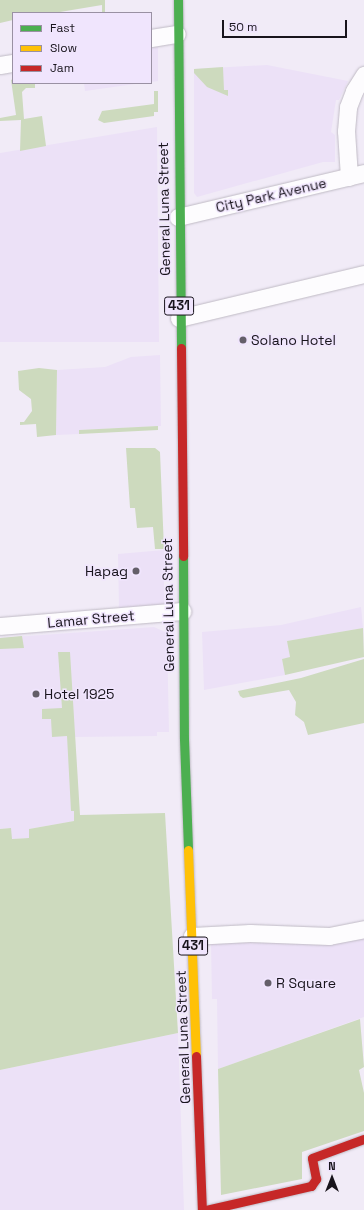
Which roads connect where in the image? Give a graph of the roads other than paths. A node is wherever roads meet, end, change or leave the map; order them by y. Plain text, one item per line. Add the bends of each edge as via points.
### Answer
1 (178, 0) edge
2 (177, 34) junction
3 (152, 38) edge
4 (12, 63) edge
5 (0, 65) edge
6 (364, 75) edge
7 (356, 175) edge
8 (178, 217) junction
9 (364, 274) edge
10 (179, 318) junction
11 (182, 611) junction
12 (0, 626) edge
13 (364, 929) edge
14 (192, 936) junction
15 (364, 1139) edge
16 (202, 1210) edge
17 (206, 1210) edge

1 - 2 main road, General Luna Street / 431
2 - 3 street
2 - 8 main road, General Luna Street / 431
4 - 5 street
6 - 7 street via 348,107 346,131
7 - 8 street, City Park Avenue
8 - 10 main road, General Luna Street / 431
9 - 10 street
10 - 11 main road, General Luna Street / 431
11 - 12 street, Lamar Street
11 - 14 main road, General Luna Street / 431 via 186,820
13 - 14 street via 329,936 250,933
14 - 16 main road, General Luna Street / 431
15 - 17 main road via 312,1158 316,1179 311,1186

